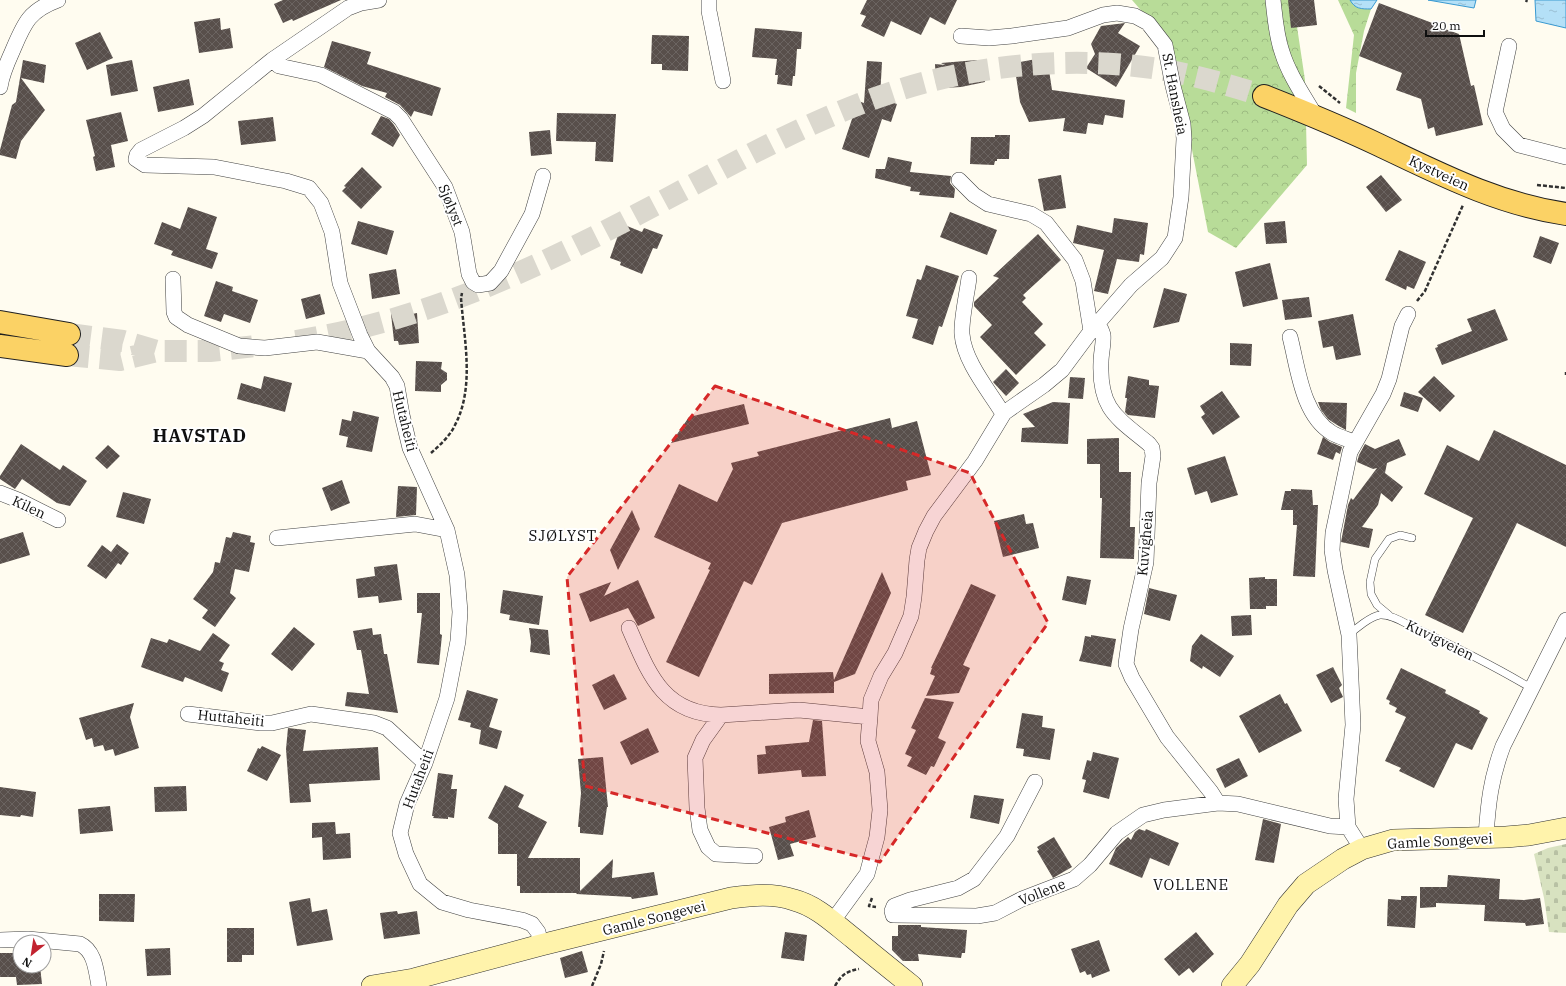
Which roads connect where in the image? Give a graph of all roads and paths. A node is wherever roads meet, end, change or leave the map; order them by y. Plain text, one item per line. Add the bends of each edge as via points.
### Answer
1 (58, 0) edge
2 (379, 0) edge
3 (709, 0) edge
4 (1273, 0) edge
5 (961, 36) dead end
6 (1509, 46) dead end
7 (272, 60) junction
8 (723, 81) dead end
9 (1317, 84) dead end
10 (0, 87) edge
11 (1264, 96) tunnel mouth
12 (1343, 106) dead end
13 (1316, 117) junction
14 (1566, 157) edge
15 (544, 176) dead end
16 (959, 180) dead end
17 (1534, 185) dead end
18 (1471, 188) junction
19 (1566, 188) edge
20 (1566, 214) edge
21 (969, 278) dead end
22 (173, 279) dead end
23 (478, 285) junction
24 (1408, 314) joint
25 (0, 322) edge
26 (1095, 327) junction
27 (1290, 337) dead end
28 (0, 346) edge
29 (368, 350) junction
30 (1004, 413) junction
31 (1354, 442) junction
32 (419, 467) junction
33 (0, 494) edge
34 (58, 520) dead end
35 (447, 530) junction
36 (277, 538) dead end
37 (1412, 538) dead end
38 (1390, 617) junction
39 (1566, 620) edge
40 (629, 628) dead end
41 (1349, 635) junction
42 (1532, 688) junction
43 (188, 714) dead end
44 (721, 715) junction
45 (870, 717) junction
46 (425, 763) junction
47 (1035, 782) dead end
48 (1218, 803) junction
49 (1348, 827) junction
50 (1566, 828) edge
51 (1486, 837) junction
52 (1362, 849) junction
53 (755, 856) dead end
54 (832, 922) junction
55 (606, 929) junction
56 (0, 940) edge
57 (541, 945) junction
58 (861, 969) dead end
59 (99, 986) edge
60 (372, 986) edge
61 (592, 986) edge
62 (835, 986) edge
63 (912, 986) edge
64 (1232, 986) edge

1 - 10 street via 34,13 23,26 2,76
2 - 7 street via 348,8
3 - 8 street
4 - 13 street via 1275,24 1282,53
5 - 26 street, St. Hansheia via 989,38 1068,28 1103,15 1117,13 1135,16 1148,23 1166,45 1184,139 1181,197 1175,238 1162,258 1131,285
6 - 14 street via 1495,112 1503,129 1519,145
7 - 23 street, Sjølyst via 279,66 321,75 394,112 445,187 462,232 469,274
7 - 29 street, Hutaheiti via 203,116 141,150 136,160 145,166 214,167 309,188 321,203 328,218 340,283
9 - 12 path
11 - 13 main road, Kystveien
13 - 18 main road, Kystveien
15 - 23 street via 532,214 501,271 490,283
16 - 26 street via 988,204 1031,214 1046,223 1075,260
17 - 19 path
18 - 20 main road, Kystveien via 1519,204
18 - 24 path via 1425,291
21 - 30 street via 962,332 964,346
22 - 29 street via 176,317 188,325 239,346 265,348 317,342
23 - 32 path via 463,292 460,298 466,365 465,400 455,426
24 - 31 street via 1402,326 1383,394
25 - 28 main road via 68,344
26 - 30 street, St. Hansheia via 1062,370
26 - 48 street, Kuvigheia via 1103,335 1100,378 1105,400 1122,421 1149,444 1153,456 1149,483 1146,562 1126,664 1167,737
27 - 31 street via 1307,405 1313,416 1332,433
29 - 32 street, Hutaheiti via 397,386 410,448
30 - 45 street, St. Hansheia via 975,461 934,516 926,531 916,560 911,616 871,700
31 - 41 street via 1347,462 1332,550
32 - 35 street, Hutaheiti
33 - 34 street, Kilen
35 - 36 street via 415,524
35 - 46 street, Hutaheiti via 460,612 458,641 447,698
37 - 38 lane via 1400,535 1389,540 1375,559 1370,582 1372,594 1377,605
38 - 41 lane, Kuvigveien via 1379,615
38 - 42 lane, Kuvigveien via 1442,640
39 - 42 street
40 - 44 street via 646,668 664,694 680,706 709,715
41 - 49 street via 1354,725 1346,799
42 - 51 street via 1497,763 1488,802
43 - 46 street, Huttaheiti via 272,723 312,714 374,723 387,728
44 - 45 street via 799,710
44 - 53 street via 703,740 695,758 700,830 708,847 716,854
45 - 54 street, St. Hansheia via 868,741 877,772 880,810 877,837 866,874
46 - 57 street, Hutaheiti via 407,804 400,833 406,854 420,884 442,902 532,924 538,932
47 - 48 street, Vollene via 1007,836 974,879 958,888 894,906 893,915 977,916 995,912 1074,879 1090,865 1116,833 1143,815
48 - 49 street, Vollene via 1238,804 1330,826
49 - 52 street
50 - 51 main road, Gamle Songevei via 1529,835
51 - 52 main road, Gamle Songevei via 1393,840
52 - 64 main road, Gamle Songevei via 1306,884 1288,905 1250,964
54 - 55 main road, Gamle Songevei via 812,907 795,900 756,894
54 - 63 main road, Gamle Songevei
55 - 57 main road, Gamle Songevei
55 - 61 path via 606,945
56 - 59 street via 80,944 94,961
57 - 60 main road, Gamle Songevei via 414,979
58 - 62 path via 851,970 841,976

